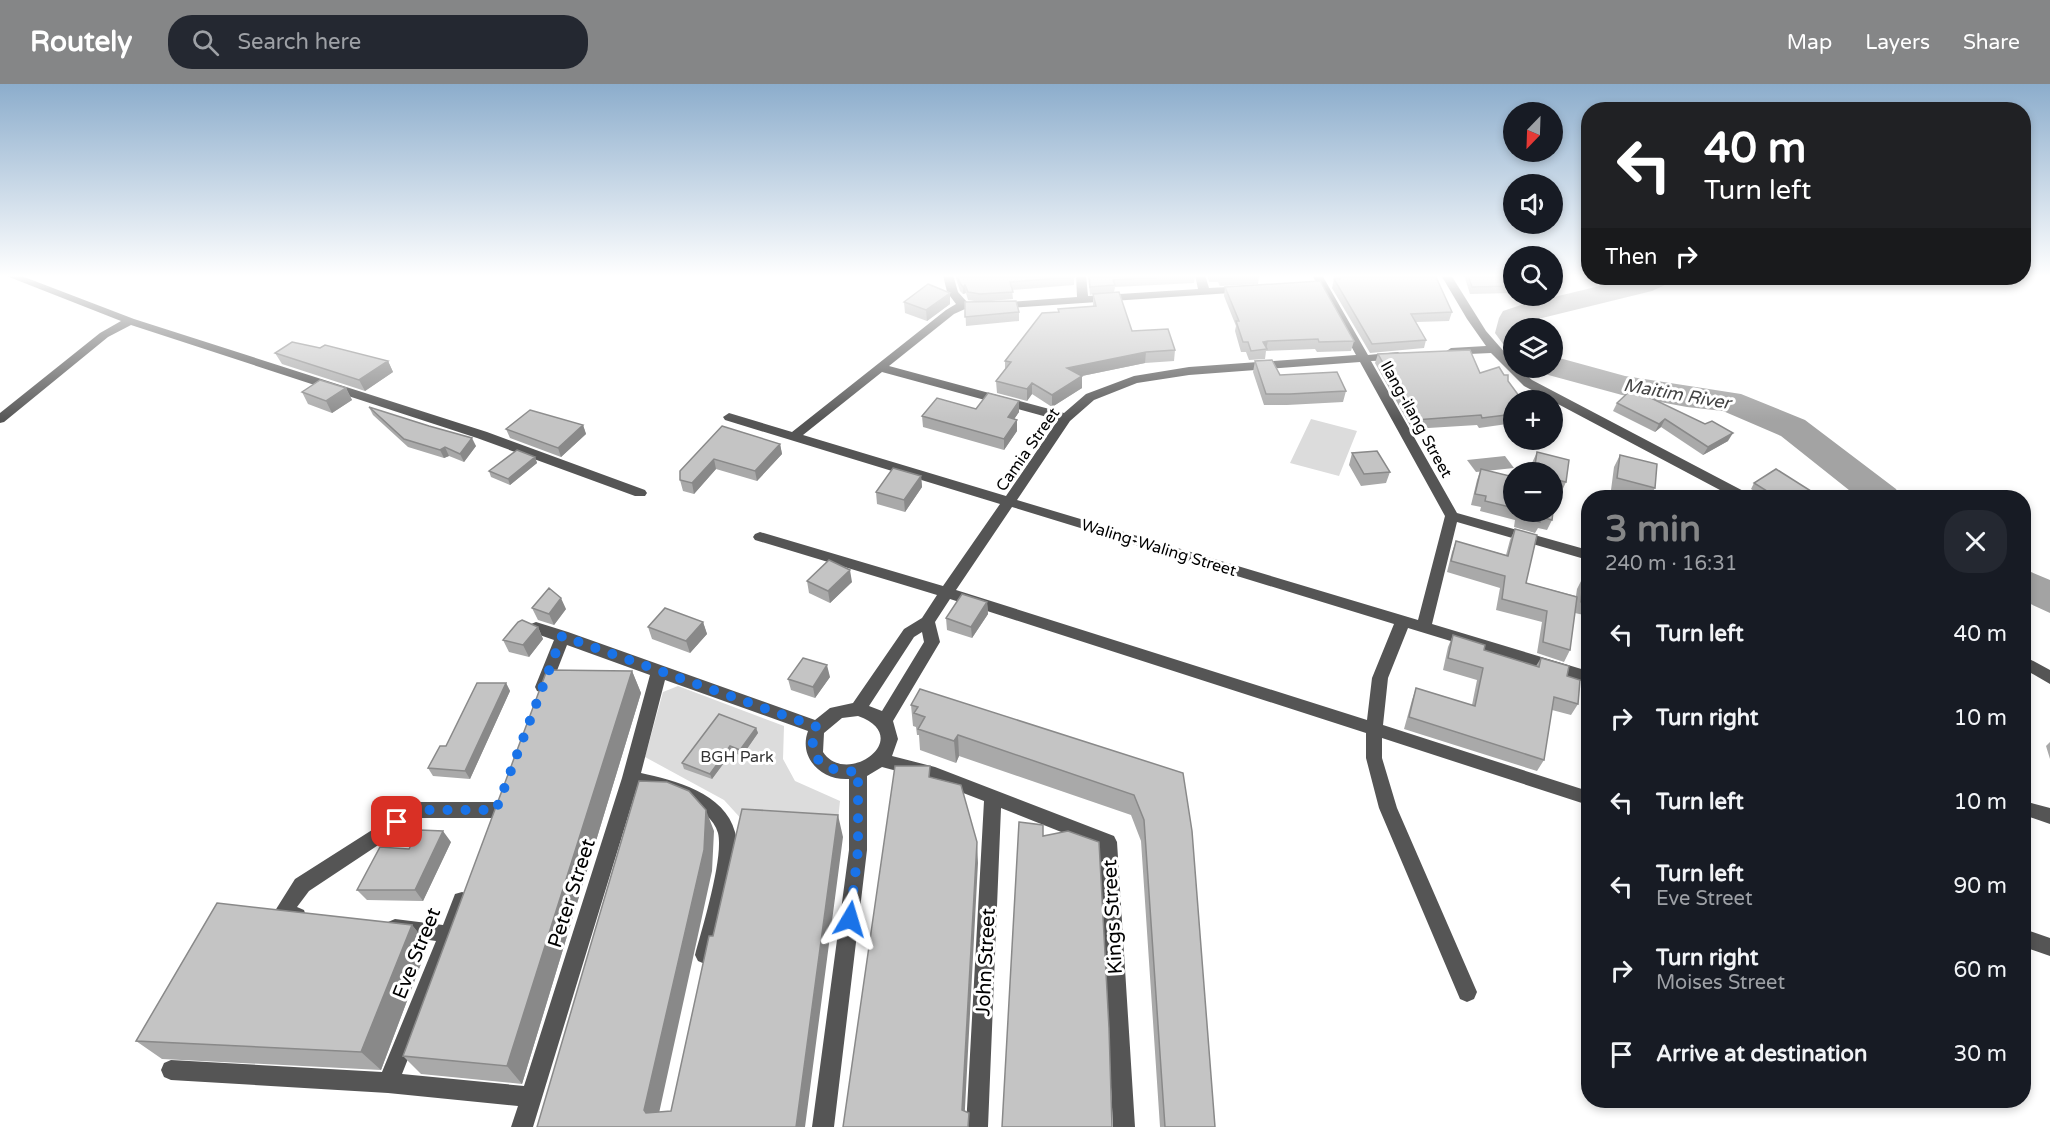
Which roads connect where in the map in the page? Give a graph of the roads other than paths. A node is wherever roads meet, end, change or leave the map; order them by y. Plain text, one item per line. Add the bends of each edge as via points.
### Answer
1 (125, 324) edge
2 (138, 324) edge
3 (936, 324) edge
4 (1343, 324) edge
5 (1475, 324) edge
6 (1493, 349) junction
7 (1435, 353) edge
8 (1412, 355) edge
9 (1365, 358) junction
10 (882, 368) junction
11 (729, 417) dead end
12 (1066, 418) junction
13 (0, 419) edge
14 (793, 437) junction
15 (1731, 490) edge
16 (640, 493) dead end
17 (1009, 502) junction
18 (1452, 516) junction
19 (760, 537) dead end
20 (1581, 553) edge
21 (948, 591) junction
22 (1403, 621) junction
23 (927, 622) junction
24 (1424, 627) junction
25 (536, 628) edge
26 (562, 636) junction
27 (2031, 666) edge
28 (659, 672) junction
29 (1581, 675) edge
30 (2050, 678) edge
31 (538, 702) edge
32 (858, 709) junction
33 (884, 721) junction
34 (817, 727) junction
35 (1374, 729) junction
36 (880, 760) junction
37 (858, 771) junction
38 (631, 778) junction
39 (504, 788) edge
40 (1581, 796) edge
41 (993, 797) junction
42 (496, 810) junction
43 (2031, 810) edge
44 (2050, 816) edge
45 (488, 832) edge
46 (468, 885) edge
47 (318, 919) edge
48 (377, 926) edge
49 (448, 934) junction
50 (2031, 940) edge
51 (2050, 947) edge
52 (700, 978) edge
53 (1467, 992) dead end
54 (171, 1070) dead end
55 (388, 1083) junction
56 (530, 1097) junction
57 (522, 1127) edge
58 (823, 1127) edge
59 (977, 1127) edge
60 (1124, 1127) edge

1 - 13 street via 104,335
2 - 16 street via 482,435
3 - 10 street
4 - 9 street, Ilang-ilang Street
5 - 6 street
6 - 7 street
6 - 15 street via 1506,365 1551,397
8 - 9 street, Camia Street
9 - 12 street, Camia Street via 1189,371 1134,380 1090,397
9 - 18 street, Ilang-ilang Street
10 - 12 street
10 - 14 street
11 - 14 street, Waling-Waling Street
12 - 17 street, Camia Street
14 - 17 street, Waling-Waling Street
17 - 21 street, Camia Street
17 - 22 street, Waling-Waling Street
18 - 20 street
18 - 24 street
19 - 21 street
21 - 23 street, Camia Street
21 - 35 street
22 - 24 street, Waling-Waling Street
22 - 35 street via 1380,678
23 - 32 street, Camia Street via 909,633
23 - 33 street via 932,642
24 - 29 street, Waling-Waling Street
25 - 26 street
26 - 28 street
26 - 31 street
27 - 30 street
28 - 34 street
28 - 38 street, Peter Street
32 - 33 street
32 - 34 street via 835,713
33 - 36 street via 890,740
34 - 37 street via 812,747 823,765 845,772
35 - 40 street
35 - 53 street via 1374,758 1388,808
36 - 37 street
36 - 41 street, Kings Street via 929,772
37 - 58 street via 858,850
38 - 52 street via 679,790 700,802 728,833
38 - 56 street, Peter Street
39 - 42 street
41 - 59 street, John Street
41 - 60 street, Kings Street via 1108,842
42 - 45 street
42 - 47 street via 416,810 302,885 282,915
43 - 44 street
46 - 49 street, Eve Street
48 - 49 street
49 - 55 street, Eve Street
50 - 51 street
54 - 55 street
55 - 56 street
56 - 57 street, Peter Street

